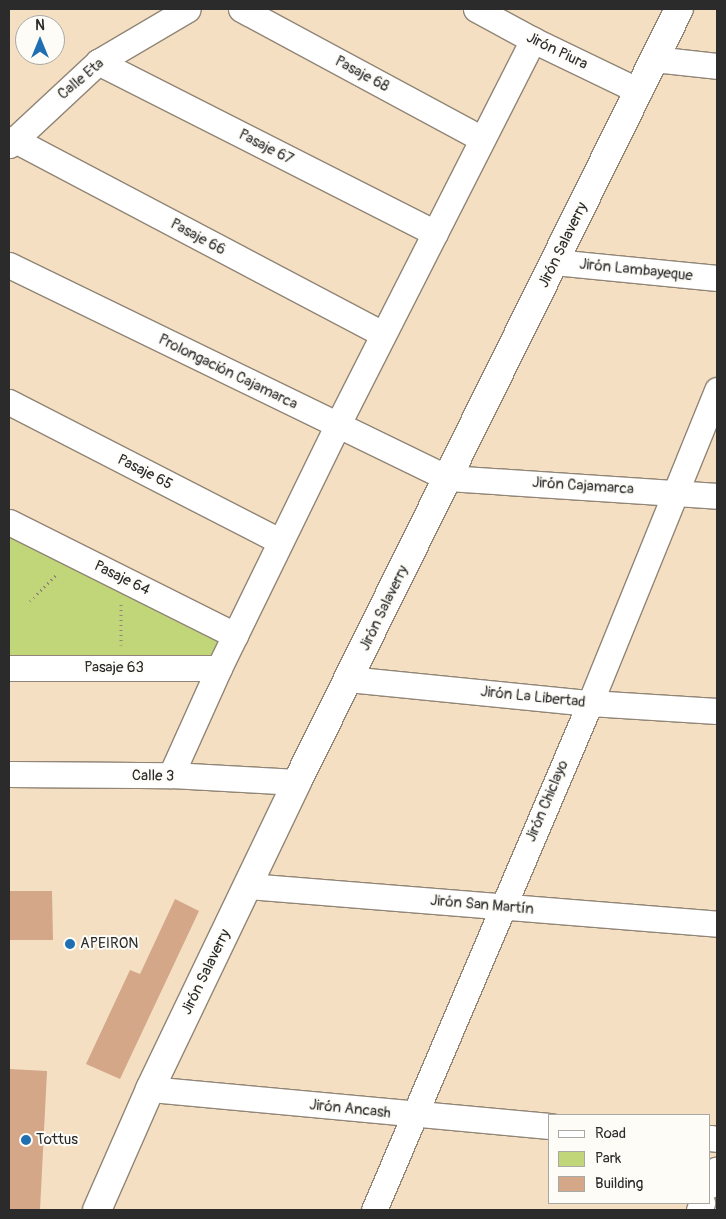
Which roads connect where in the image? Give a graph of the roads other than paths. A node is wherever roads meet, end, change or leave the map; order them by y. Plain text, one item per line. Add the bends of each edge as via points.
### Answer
1 (188, 9) edge
2 (241, 9) edge
3 (476, 9) edge
4 (679, 9) edge
5 (533, 40) junction
6 (654, 59) junction
7 (98, 62) junction
8 (717, 66) edge
9 (639, 91) junction
10 (482, 139) junction
11 (11, 142) edge
12 (435, 233) junction
13 (554, 262) junction
14 (9, 266) edge
15 (717, 278) edge
16 (384, 334) junction
17 (717, 390) edge
18 (9, 402) edge
19 (338, 424) junction
20 (448, 478) junction
21 (675, 492) junction
22 (717, 496) edge
23 (9, 522) edge
24 (280, 541) junction
25 (235, 635) junction
26 (9, 668) edge
27 (219, 668) junction
28 (348, 679) junction
29 (590, 703) junction
30 (717, 711) edge
31 (9, 774) edge
32 (171, 776) junction
33 (298, 782) junction
34 (248, 886) junction
35 (502, 906) junction
36 (717, 924) edge
37 (150, 1089) junction
38 (414, 1116) junction
39 (548, 1126) edge
40 (717, 1169) edge
41 (711, 1183) edge
42 (97, 1210) edge
43 (374, 1210) edge

1 - 7 street, Calle Eta
2 - 10 street, Pasaje 68
3 - 5 street, Jirón Piura
4 - 6 street, Jirón Salaverry
5 - 9 street, Jirón Piura
5 - 10 street
6 - 8 street
6 - 9 street, Jirón Salaverry
7 - 11 street, Calle Eta
7 - 12 street, Pasaje 67
9 - 13 street, Jirón Salaverry
10 - 12 street
11 - 16 street, Pasaje 66
12 - 16 street
13 - 15 street, Jirón Lambayeque
13 - 20 street, Jirón Salaverry
14 - 19 street, Prolongación Cajamarca
16 - 19 street
17 - 21 street, Jirón Chiclayo
18 - 24 street, Pasaje 65
19 - 20 street, Prolongación Cajamarca
19 - 24 street
20 - 21 street, Jirón Cajamarca
20 - 28 street, Jirón Salaverry
21 - 22 street, Jirón Cajamarca
21 - 29 street, Jirón Chiclayo
23 - 25 street, Pasaje 64
24 - 25 street
25 - 27 street
26 - 27 street, Pasaje 63
27 - 32 street
28 - 29 street, Jirón La Libertad
28 - 33 street, Jirón Salaverry
29 - 30 street, Jirón La Libertad
29 - 35 street, Jirón Chiclayo
31 - 32 street, Calle 3
32 - 33 street, Calle 3
33 - 34 street, Jirón Salaverry
34 - 35 street, Jirón San Martín
34 - 37 street, Jirón Salaverry
35 - 36 street, Jirón San Martín
35 - 38 street, Jirón Chiclayo
37 - 38 street, Jirón Ancash
37 - 42 street, Jirón Salaverry
38 - 39 street, Jirón Ancash
38 - 43 street, Jirón Chiclayo
40 - 41 street

